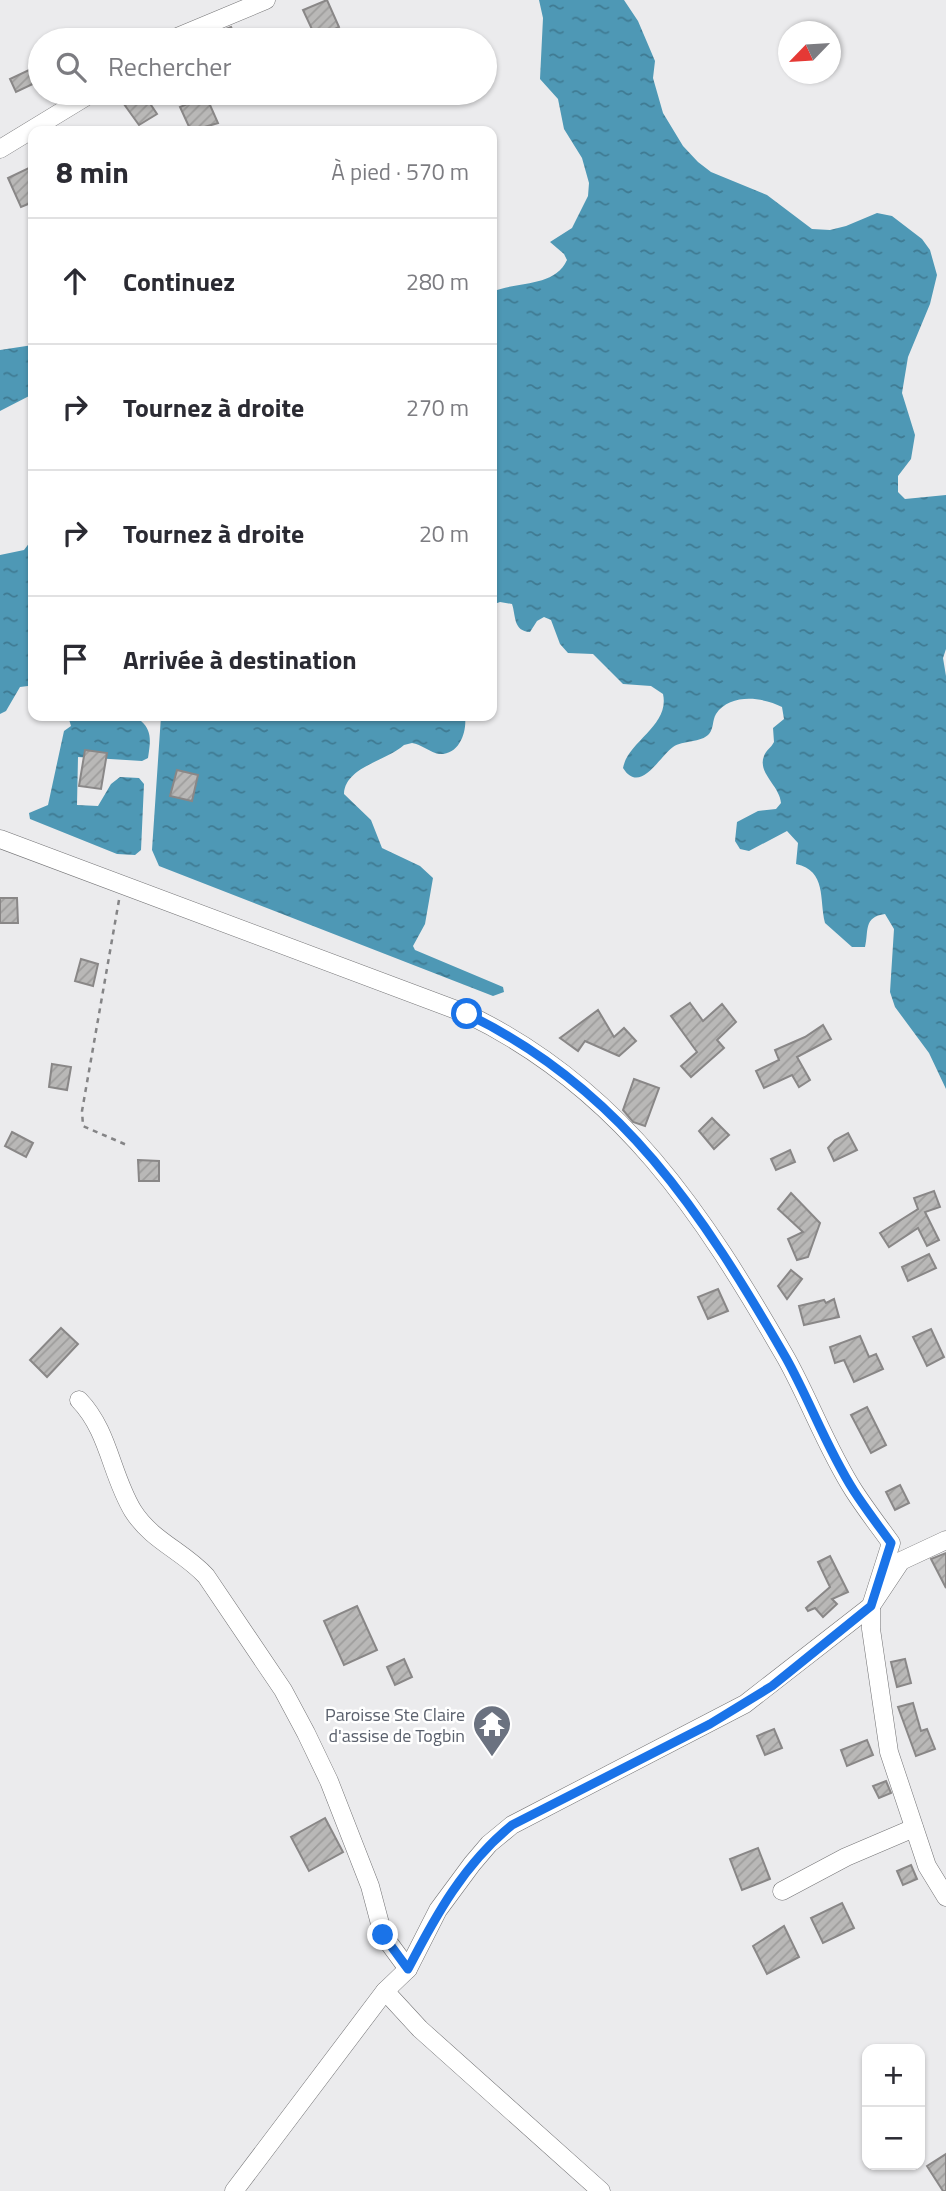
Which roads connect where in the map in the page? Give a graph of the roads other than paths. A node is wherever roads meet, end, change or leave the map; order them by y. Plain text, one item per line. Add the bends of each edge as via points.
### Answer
1 (266, 0) edge
2 (199, 28) edge
3 (72, 105) edge
4 (38, 126) edge
5 (28, 132) edge
6 (0, 149) edge
7 (0, 839) edge
8 (79, 1400) dead end
9 (946, 1540) edge
10 (871, 1606) junction
11 (914, 1828) junction
12 (782, 1892) dead end
13 (946, 1897) edge
14 (408, 1969) junction
15 (385, 1991) junction
16 (234, 2191) edge
17 (601, 2191) edge

1 - 2 street
3 - 4 street
5 - 6 street
7 - 10 street via 467,1014 510,1034 549,1060 613,1116 655,1158 732,1269 787,1360 853,1489 891,1543
8 - 14 street via 93,1415 133,1512 156,1539 190,1559 206,1576 283,1690 334,1791 383,1935
9 - 10 street via 901,1561
10 - 11 street via 889,1752
10 - 14 street via 745,1704 505,1831 438,1910
11 - 12 street via 846,1857
11 - 13 street via 927,1866
14 - 15 street
15 - 16 street
15 - 17 street via 420,2029

